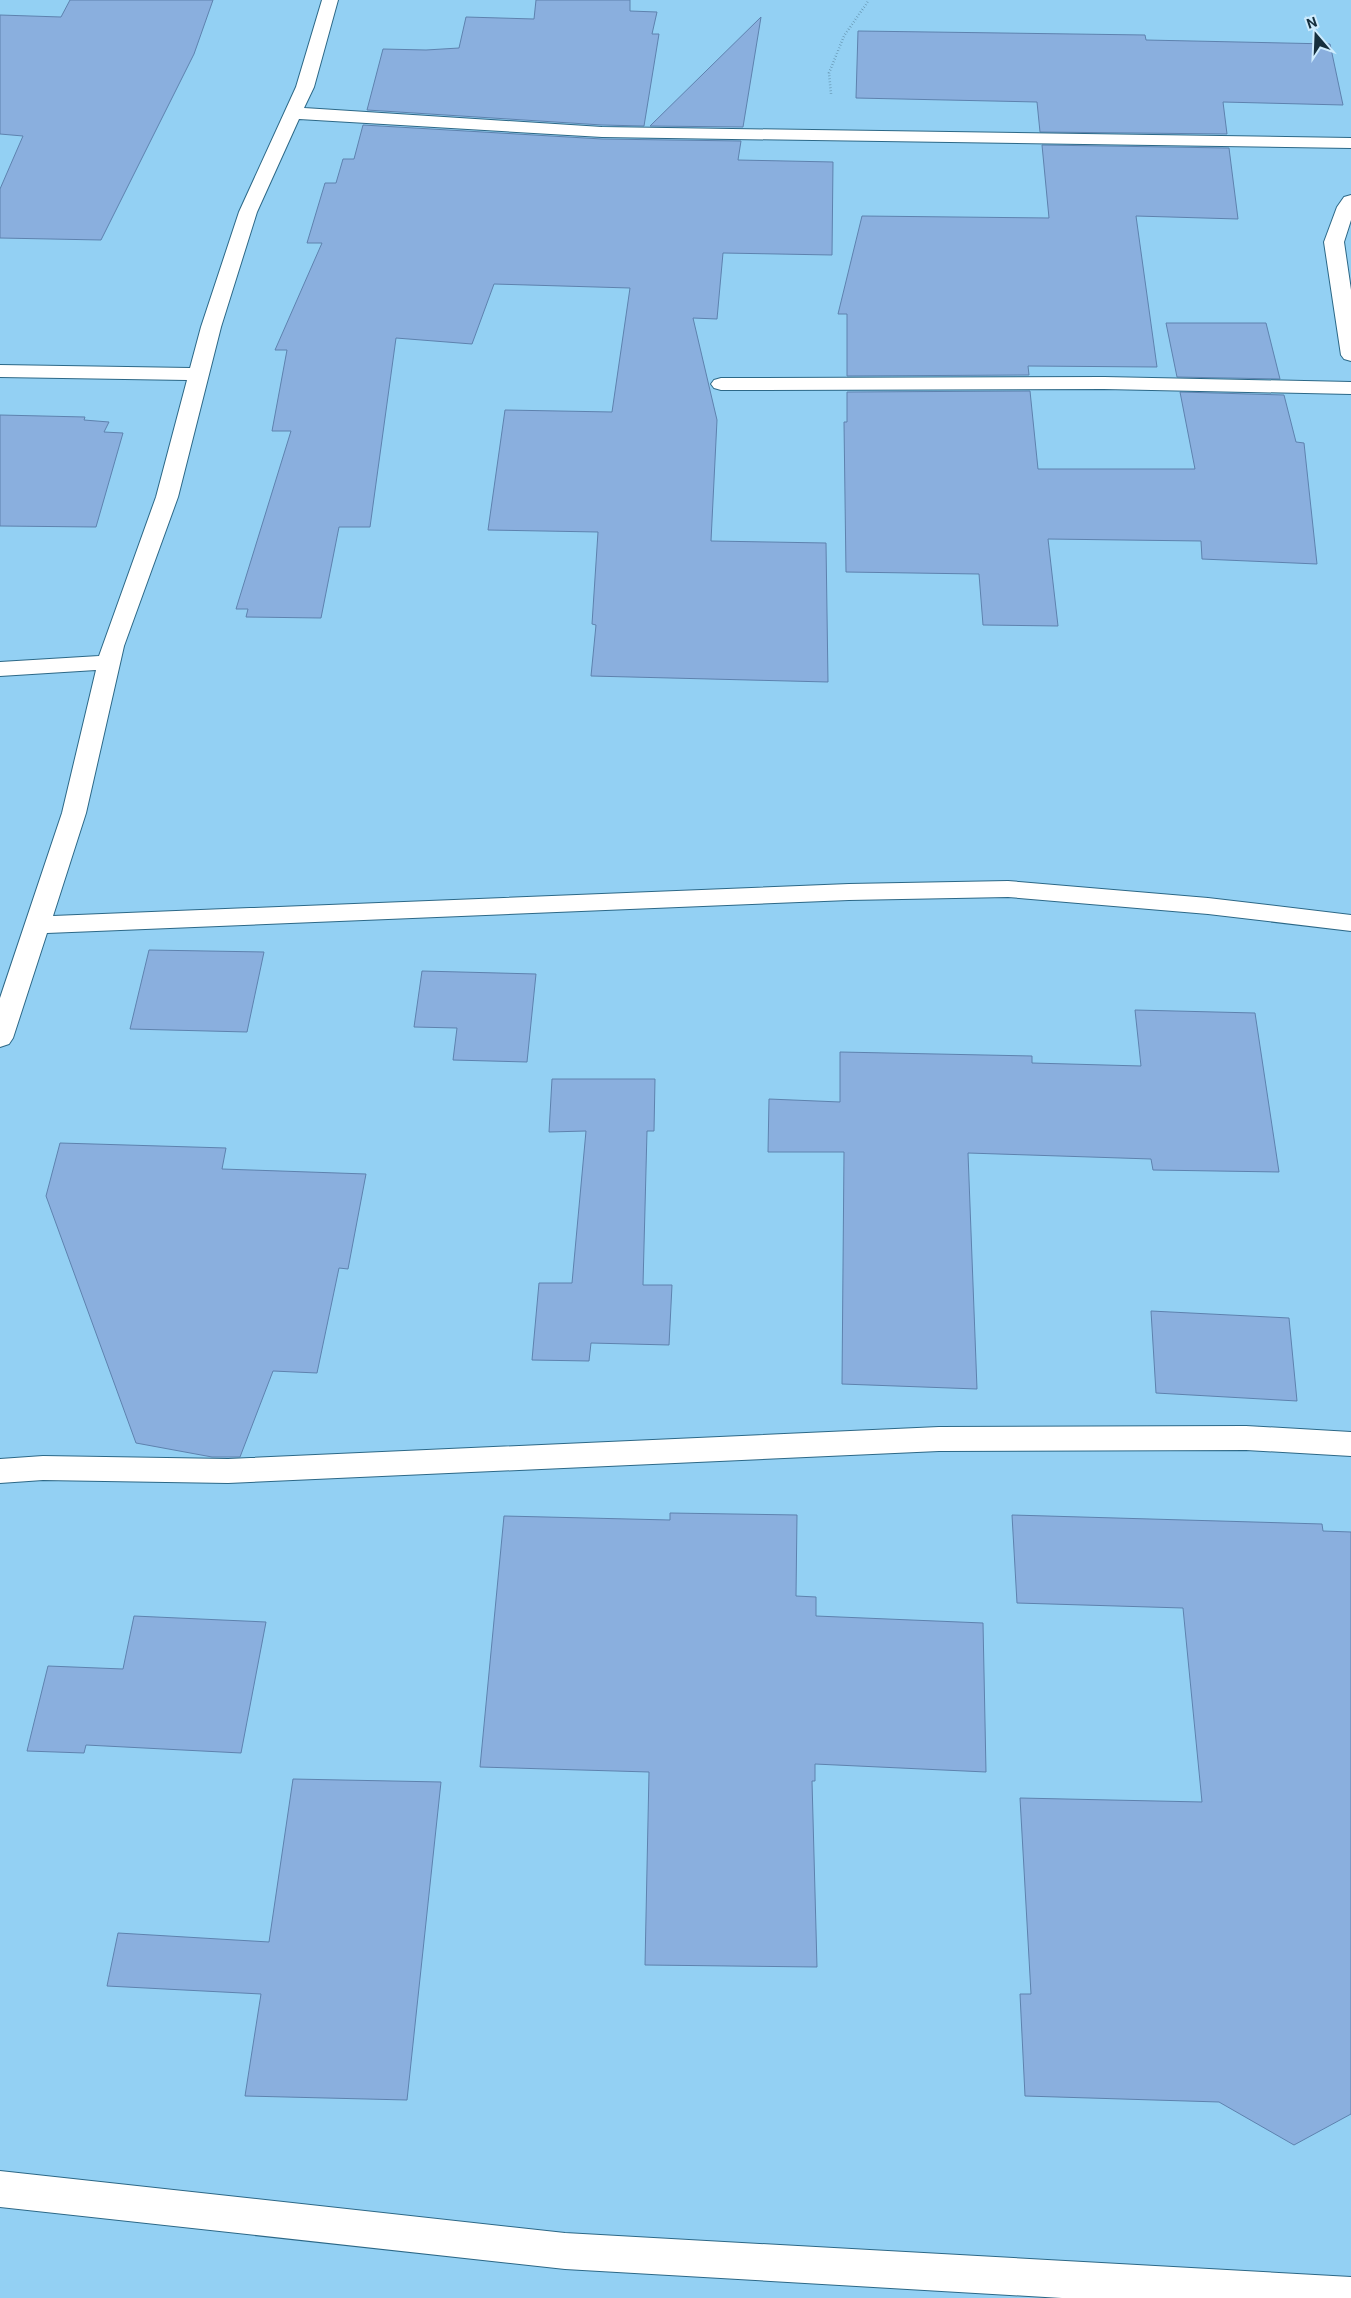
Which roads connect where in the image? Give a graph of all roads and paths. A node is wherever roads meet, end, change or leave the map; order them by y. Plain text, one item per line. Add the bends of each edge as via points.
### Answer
1 (330, 0) edge
2 (869, 0) edge
3 (293, 113) junction
4 (838, 137) junction
5 (1351, 143) edge
6 (1351, 201) edge
7 (1351, 355) edge
8 (0, 371) edge
9 (199, 374) junction
10 (721, 384) dead end
11 (1351, 388) edge
12 (109, 662) junction
13 (0, 669) edge
14 (1351, 923) edge
15 (37, 925) junction
16 (0, 1038) edge
17 (1351, 1444) edge
18 (0, 1471) edge
19 (0, 2189) edge
20 (1351, 2296) edge

1 - 3 street via 305,87
2 - 4 path via 844,36 829,73
3 - 4 street via 602,132
3 - 9 street via 248,212
4 - 5 street
6 - 7 street via 1334,242
8 - 9 street
9 - 12 street via 167,497
10 - 11 street via 1104,383
12 - 13 street
12 - 15 street via 74,813
14 - 15 street via 1208,906 1008,889 849,892
15 - 16 street
17 - 18 street via 1246,1438 940,1439 228,1471 43,1468
19 - 20 street via 565,2251

